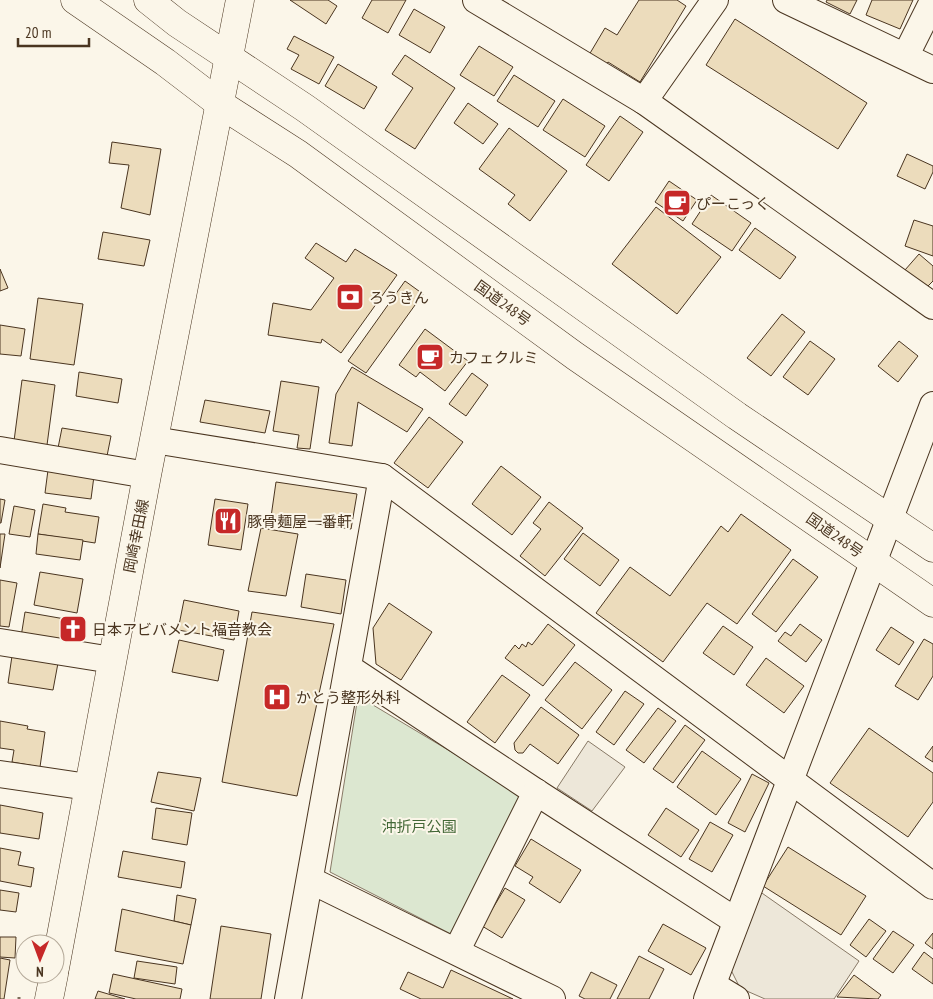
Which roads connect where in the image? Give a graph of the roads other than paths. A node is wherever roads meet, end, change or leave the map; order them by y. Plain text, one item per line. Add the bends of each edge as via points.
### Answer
1 (75, 0) edge
2 (148, 0) edge
3 (240, 0) edge
4 (476, 0) edge
5 (715, 0) edge
6 (786, 0) edge
7 (933, 1) edge
8 (906, 55) junction
9 (228, 57) junction
10 (933, 70) edge
11 (644, 101) junction
12 (220, 104) junction
13 (933, 306) edge
14 (933, 405) edge
15 (154, 440) junction
16 (0, 450) edge
17 (147, 475) junction
18 (382, 477) junction
19 (890, 519) junction
20 (933, 548) edge
21 (873, 561) junction
22 (933, 603) edge
23 (0, 642) edge
24 (112, 660) junction
25 (349, 668) junction
26 (0, 774) edge
27 (792, 781) junction
28 (88, 787) junction
29 (536, 792) junction
30 (310, 880) junction
31 (933, 886) edge
32 (736, 921) junction
33 (61, 934) edge
34 (457, 950) junction
35 (52, 984) edge
36 (710, 992) edge
37 (49, 999) edge
38 (288, 999) edge
39 (552, 999) edge
40 (736, 999) edge

1 - 12 main road, 国道248号
2 - 9 main road
3 - 9 main road, 岡崎幸田線
4 - 11 street
5 - 11 street
6 - 8 street
7 - 8 street
8 - 10 street
9 - 12 main road, 岡崎幸田線
9 - 19 main road via 305,108 737,416
11 - 13 street
12 - 15 main road, 岡崎幸田線
12 - 21 main road, 国道248号 via 298,154 575,356
14 - 19 street
15 - 17 main road, 岡崎幸田線
15 - 18 street
16 - 17 street
17 - 24 main road, 岡崎幸田線
18 - 25 street
18 - 27 street
19 - 20 main road
19 - 21 street
21 - 22 main road, 国道248号
21 - 27 street
23 - 24 street
24 - 28 main road, 岡崎幸田線
25 - 29 street
25 - 30 street
26 - 28 street
27 - 31 street
27 - 32 street
28 - 33 main road, 岡崎幸田線
29 - 32 street
29 - 34 street
30 - 34 street
30 - 38 street
32 - 36 street
34 - 39 street
35 - 37 main road
36 - 40 street

